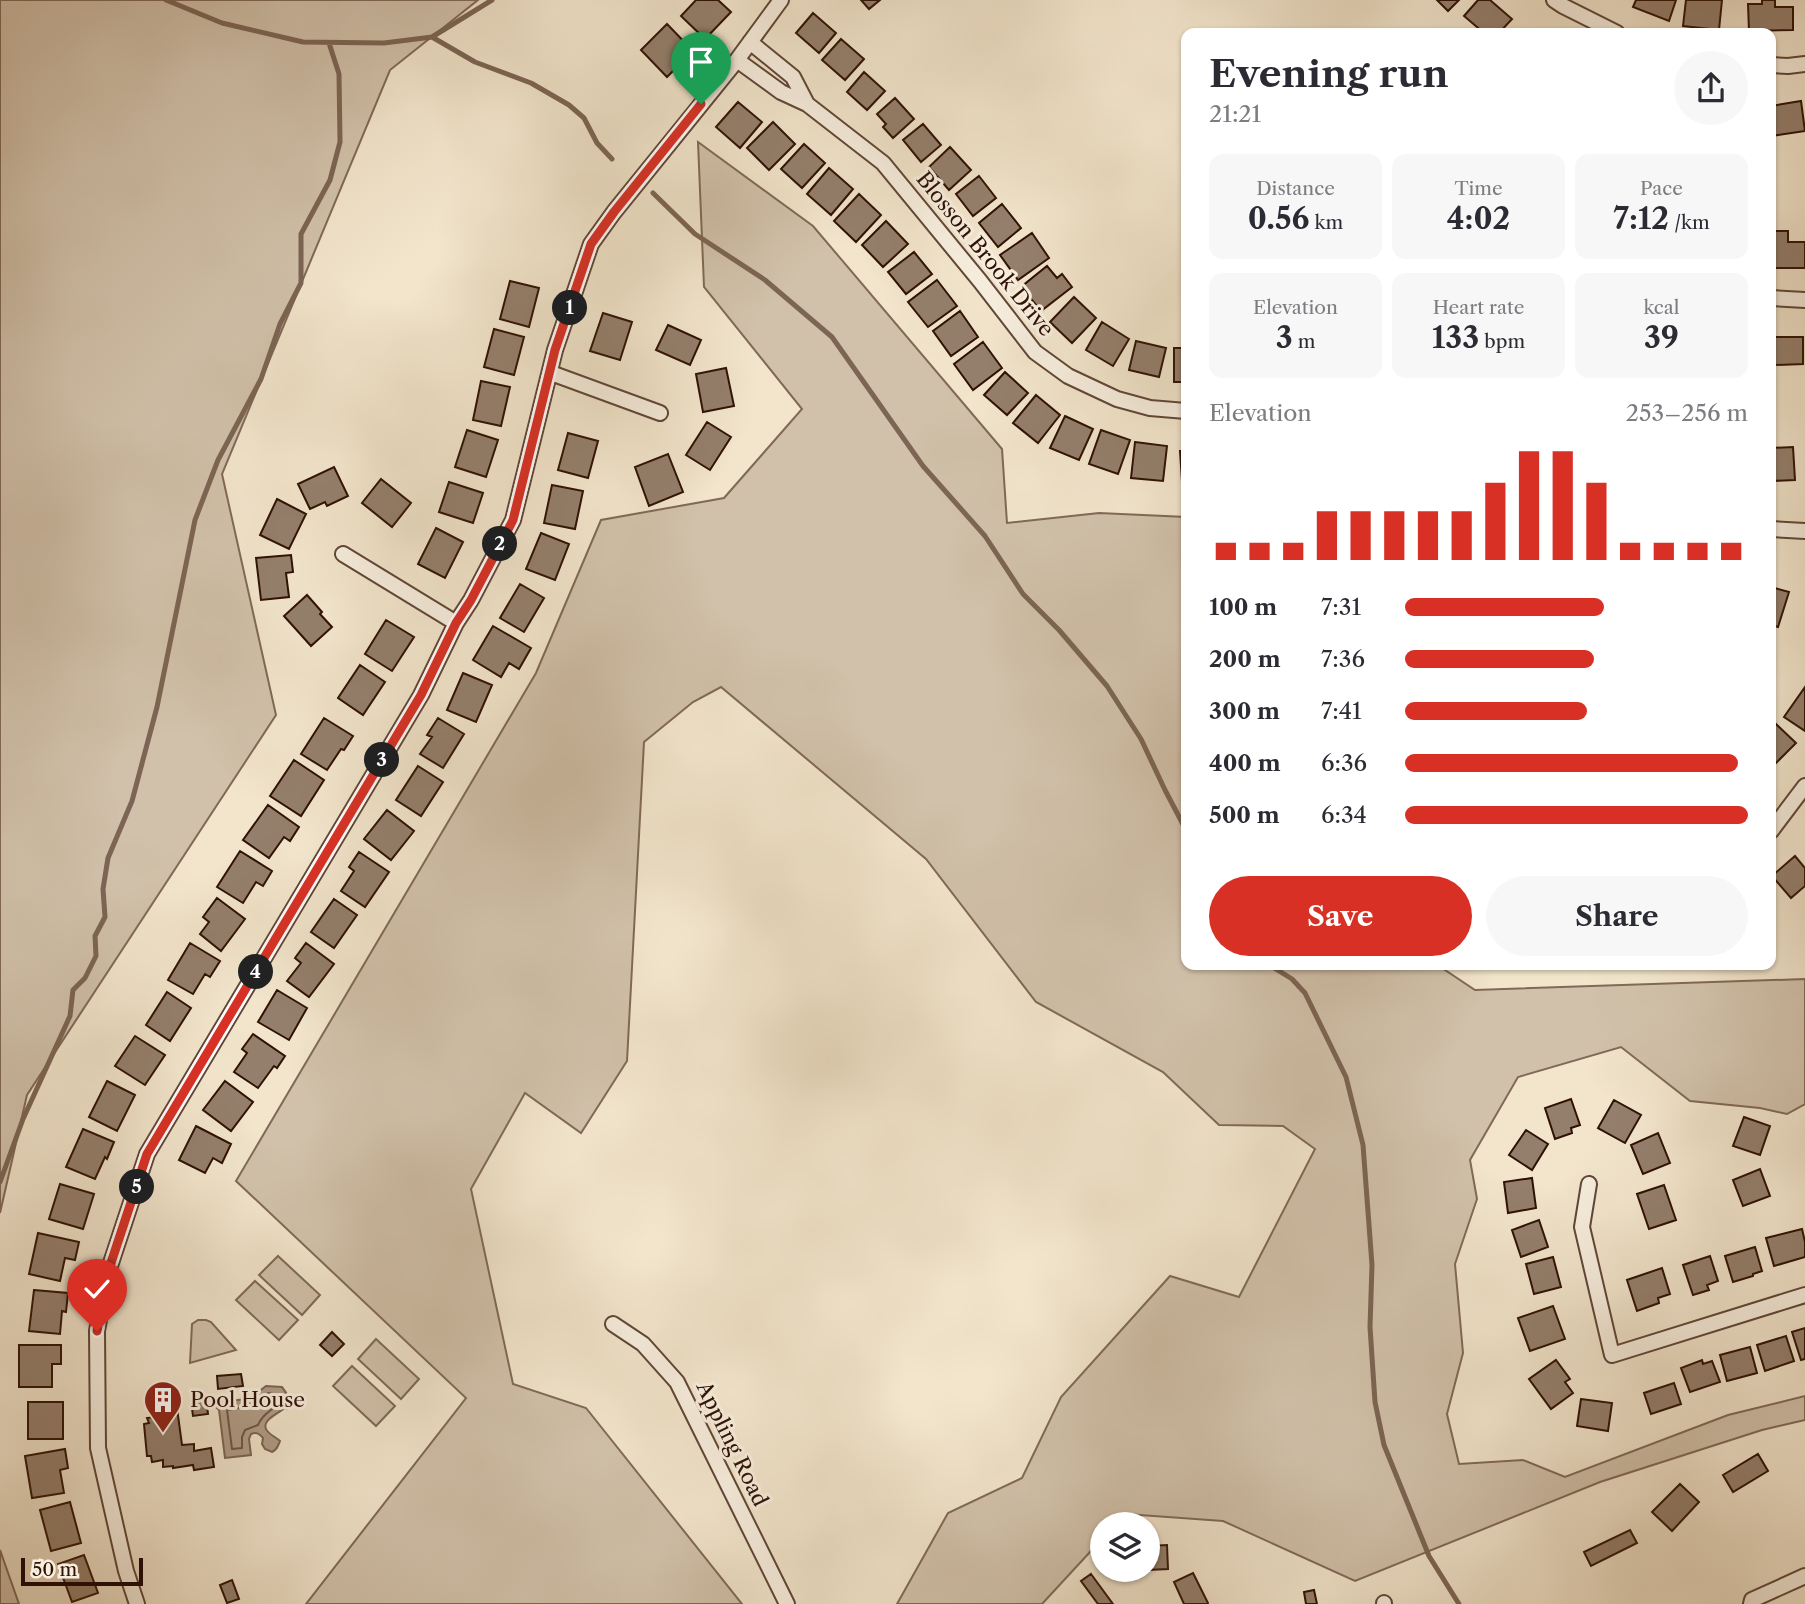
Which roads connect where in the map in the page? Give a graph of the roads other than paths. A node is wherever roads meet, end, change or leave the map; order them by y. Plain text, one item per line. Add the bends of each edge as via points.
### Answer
1 (781, 0) edge
2 (1554, 0) edge
3 (1607, 28) edge
4 (750, 42) junction
5 (737, 60) junction
6 (1805, 64) edge
7 (1776, 65) edge
8 (807, 104) junction
9 (1776, 298) edge
10 (1805, 299) edge
11 (551, 373) junction
12 (1181, 411) edge
13 (660, 412) dead end
14 (1776, 529) edge
15 (1805, 531) edge
16 (343, 554) dead end
17 (456, 623) junction
18 (1805, 786) edge
19 (1776, 824) edge
20 (1590, 1184) dead end
21 (1805, 1294) edge
22 (612, 1324) dead end
23 (1805, 1576) edge
24 (137, 1604) edge
25 (787, 1604) edge
26 (1751, 1604) edge

1 - 4 street
2 - 3 street
4 - 5 street
4 - 8 street, Blosson Brook Drive via 793,77
5 - 8 street, Blosson Brook Drive via 781,92
5 - 11 street via 591,244
6 - 7 street
8 - 12 street, Blosson Brook Drive via 883,163 1035,352 1068,376 1116,399
9 - 10 street
11 - 13 street
11 - 17 street via 513,520
14 - 15 street
16 - 17 street
17 - 24 street via 421,695 147,1154 107,1275 97,1331 98,1448
18 - 19 street
20 - 21 street via 1582,1227 1612,1355
22 - 25 street, Appling Road via 643,1344 677,1382
23 - 26 street

